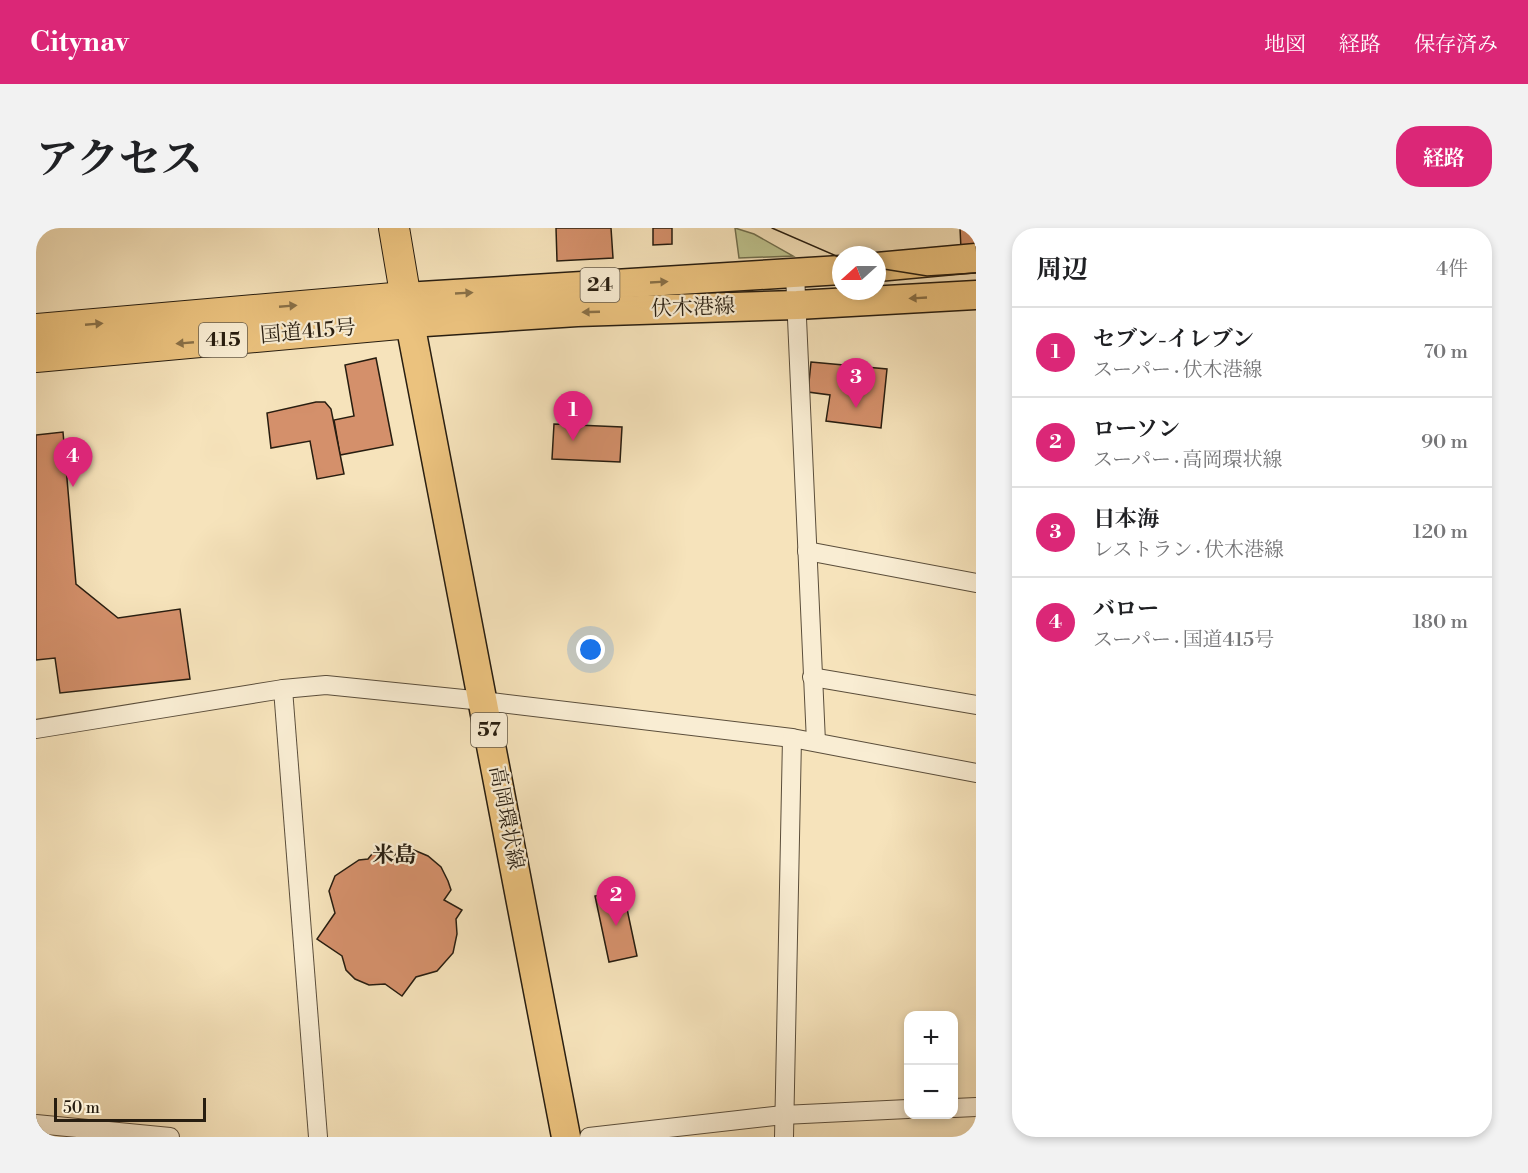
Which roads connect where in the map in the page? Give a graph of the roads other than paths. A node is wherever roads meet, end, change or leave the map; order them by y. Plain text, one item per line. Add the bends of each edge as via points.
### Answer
1 (394, 228) edge
2 (976, 258) edge
3 (886, 266) edge
4 (832, 271) edge
5 (795, 274) junction
6 (976, 294) edge
7 (797, 305) junction
8 (408, 310) junction
9 (36, 329) edge
10 (36, 357) edge
11 (807, 551) junction
12 (976, 583) edge
13 (812, 677) junction
14 (284, 689) junction
15 (483, 701) junction
16 (976, 705) edge
17 (36, 729) edge
18 (792, 738) junction
19 (816, 742) junction
20 (976, 773) edge
21 (976, 1107) edge
22 (958, 1108) edge
23 (904, 1110) edge
24 (783, 1115) junction
25 (36, 1124) edge
26 (170, 1137) edge
27 (318, 1137) edge
28 (566, 1137) edge
29 (589, 1137) edge
30 (784, 1137) edge

1 - 8 highway
2 - 3 main road
4 - 5 main road, 伏木港線 / 24
5 - 7 street
8 -> 5 main road, 伏木港線 / 24
6 -> 7 main road, 伏木港線 / 24
7 -> 8 main road, 伏木港線 / 24 via 577,312
7 - 11 street
9 -> 8 highway, 国道415号 / 415
8 -> 10 highway, 国道415号 / 415
8 - 15 main road, 高岡環状線 / 57
11 - 12 street
11 - 13 street
13 - 16 street
13 - 19 street
14 - 15 street via 326,685
14 - 17 street
14 - 27 street
15 - 18 street
15 - 28 main road, 高岡環状線 / 57
18 - 19 street
18 - 24 street
19 - 20 street
21 - 22 street
23 - 24 street
24 - 29 street
24 - 30 street
25 - 26 street

